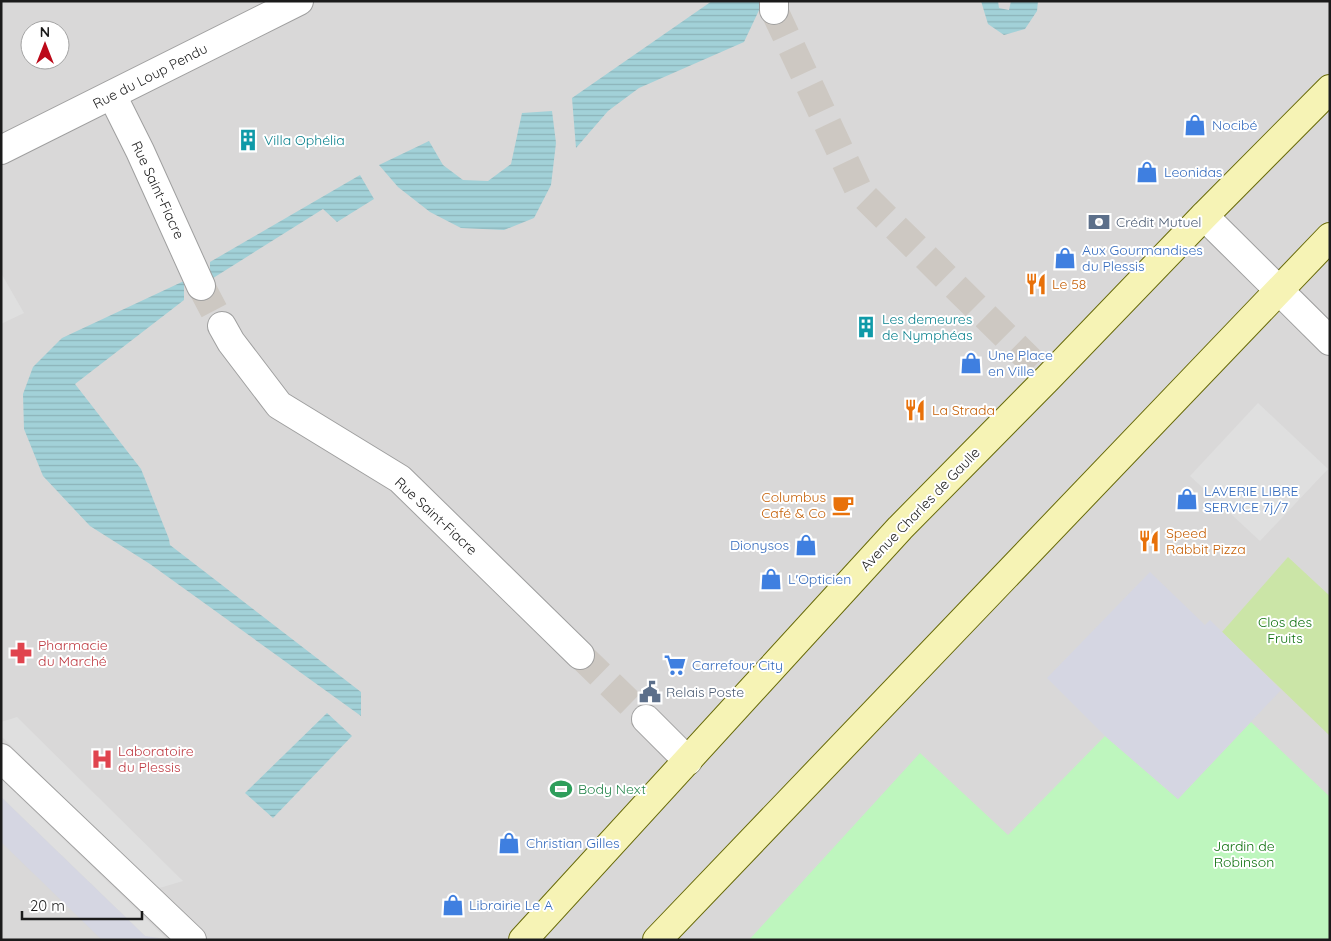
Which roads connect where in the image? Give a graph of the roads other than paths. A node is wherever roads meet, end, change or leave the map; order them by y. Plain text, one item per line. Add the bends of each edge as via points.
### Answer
1 (299, 1) edge
2 (1330, 89) edge
3 (112, 95) junction
4 (1, 150) edge
5 (1204, 216) junction
6 (1330, 237) edge
7 (197, 277) tunnel mouth
8 (1279, 292) junction
9 (222, 326) tunnel mouth
10 (1330, 341) edge
11 (580, 655) tunnel mouth
12 (646, 719) tunnel mouth
13 (1, 758) edge
14 (688, 761) junction
15 (192, 940) edge
16 (523, 940) edge
17 (657, 940) edge

1 - 3 street, Rue du Loup Pendu
2 - 5 main road, Avenue Charles de Gaulle
3 - 4 street, Rue du Loup Pendu
3 - 7 street, Rue Saint-Fiacre
5 - 8 street
5 - 14 main road, Avenue Charles de Gaulle via 900,528
6 - 8 main road
8 - 10 street
8 - 17 main road
9 - 11 street, Rue Saint-Fiacre via 279,406 400,479
12 - 14 street
13 - 15 street
14 - 16 main road, Avenue Charles de Gaulle

